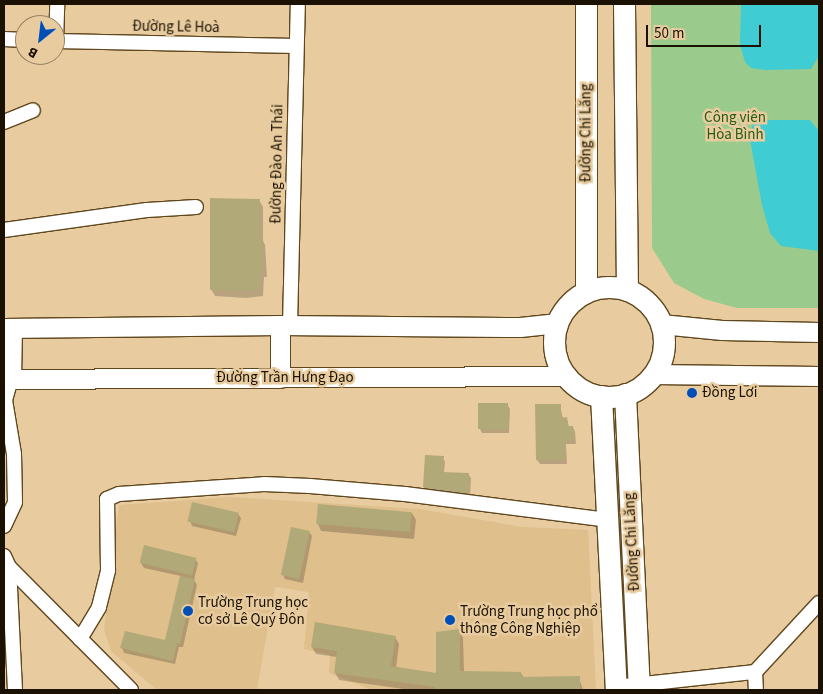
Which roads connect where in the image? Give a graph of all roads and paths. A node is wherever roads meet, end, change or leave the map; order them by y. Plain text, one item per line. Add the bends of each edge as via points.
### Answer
1 (298, 4) edge
2 (586, 4) edge
3 (624, 4) edge
4 (65, 41) edge
5 (296, 46) junction
6 (33, 110) dead end
7 (4, 122) edge
8 (196, 207) dead end
9 (4, 230) edge
10 (627, 290) junction
11 (586, 292) junction
12 (558, 323) junction
13 (661, 324) junction
14 (285, 325) junction
15 (8, 328) edge
16 (819, 332) edge
17 (653, 374) junction
18 (567, 376) junction
19 (819, 376) edge
20 (280, 378) junction
21 (7, 379) edge
22 (625, 394) junction
23 (601, 396) junction
24 (607, 520) junction
25 (4, 526) edge
26 (6, 562) edge
27 (819, 603) edge
28 (80, 640) junction
29 (755, 672) junction
30 (639, 687) edge
31 (616, 689) edge
32 (15, 690) edge
33 (131, 690) edge
34 (756, 690) edge

1 - 5 street, Đường Đào An Thái
2 - 11 main road, Đường Chi Lăng
3 - 10 main road
4 - 5 street, Đường Lê Hoà
5 - 14 street, Đường Đào An Thái
6 - 7 street
8 - 9 street via 147,210
10 - 11 main road via 606,287
10 - 13 main road via 648,303
11 - 12 main road via 569,304
12 - 14 main road via 520,327
12 - 18 main road via 555,350
13 - 16 main road via 722,330
13 - 17 main road via 664,350
14 - 15 main road
14 - 20 main road
15 - 21 main road
17 - 19 main road
17 - 22 main road via 641,387
18 - 20 main road, Đường Trần Hưng Đạo
18 - 23 main road via 582,389
20 - 21 main road, Đường Trần Hưng Đạo
21 - 25 street via 5,400 14,454 16,502
22 - 23 main road
22 - 30 main road, Đường Chi Lăng
23 - 24 main road, Đường Chi Lăng
24 - 28 street via 405,494 310,486 264,484 119,494 108,499 108,570 98,607
24 - 31 main road, Đường Chi Lăng
26 - 28 street
26 - 32 street
27 - 29 street
28 - 33 street
29 - 30 street
29 - 34 street
30 - 31 street

